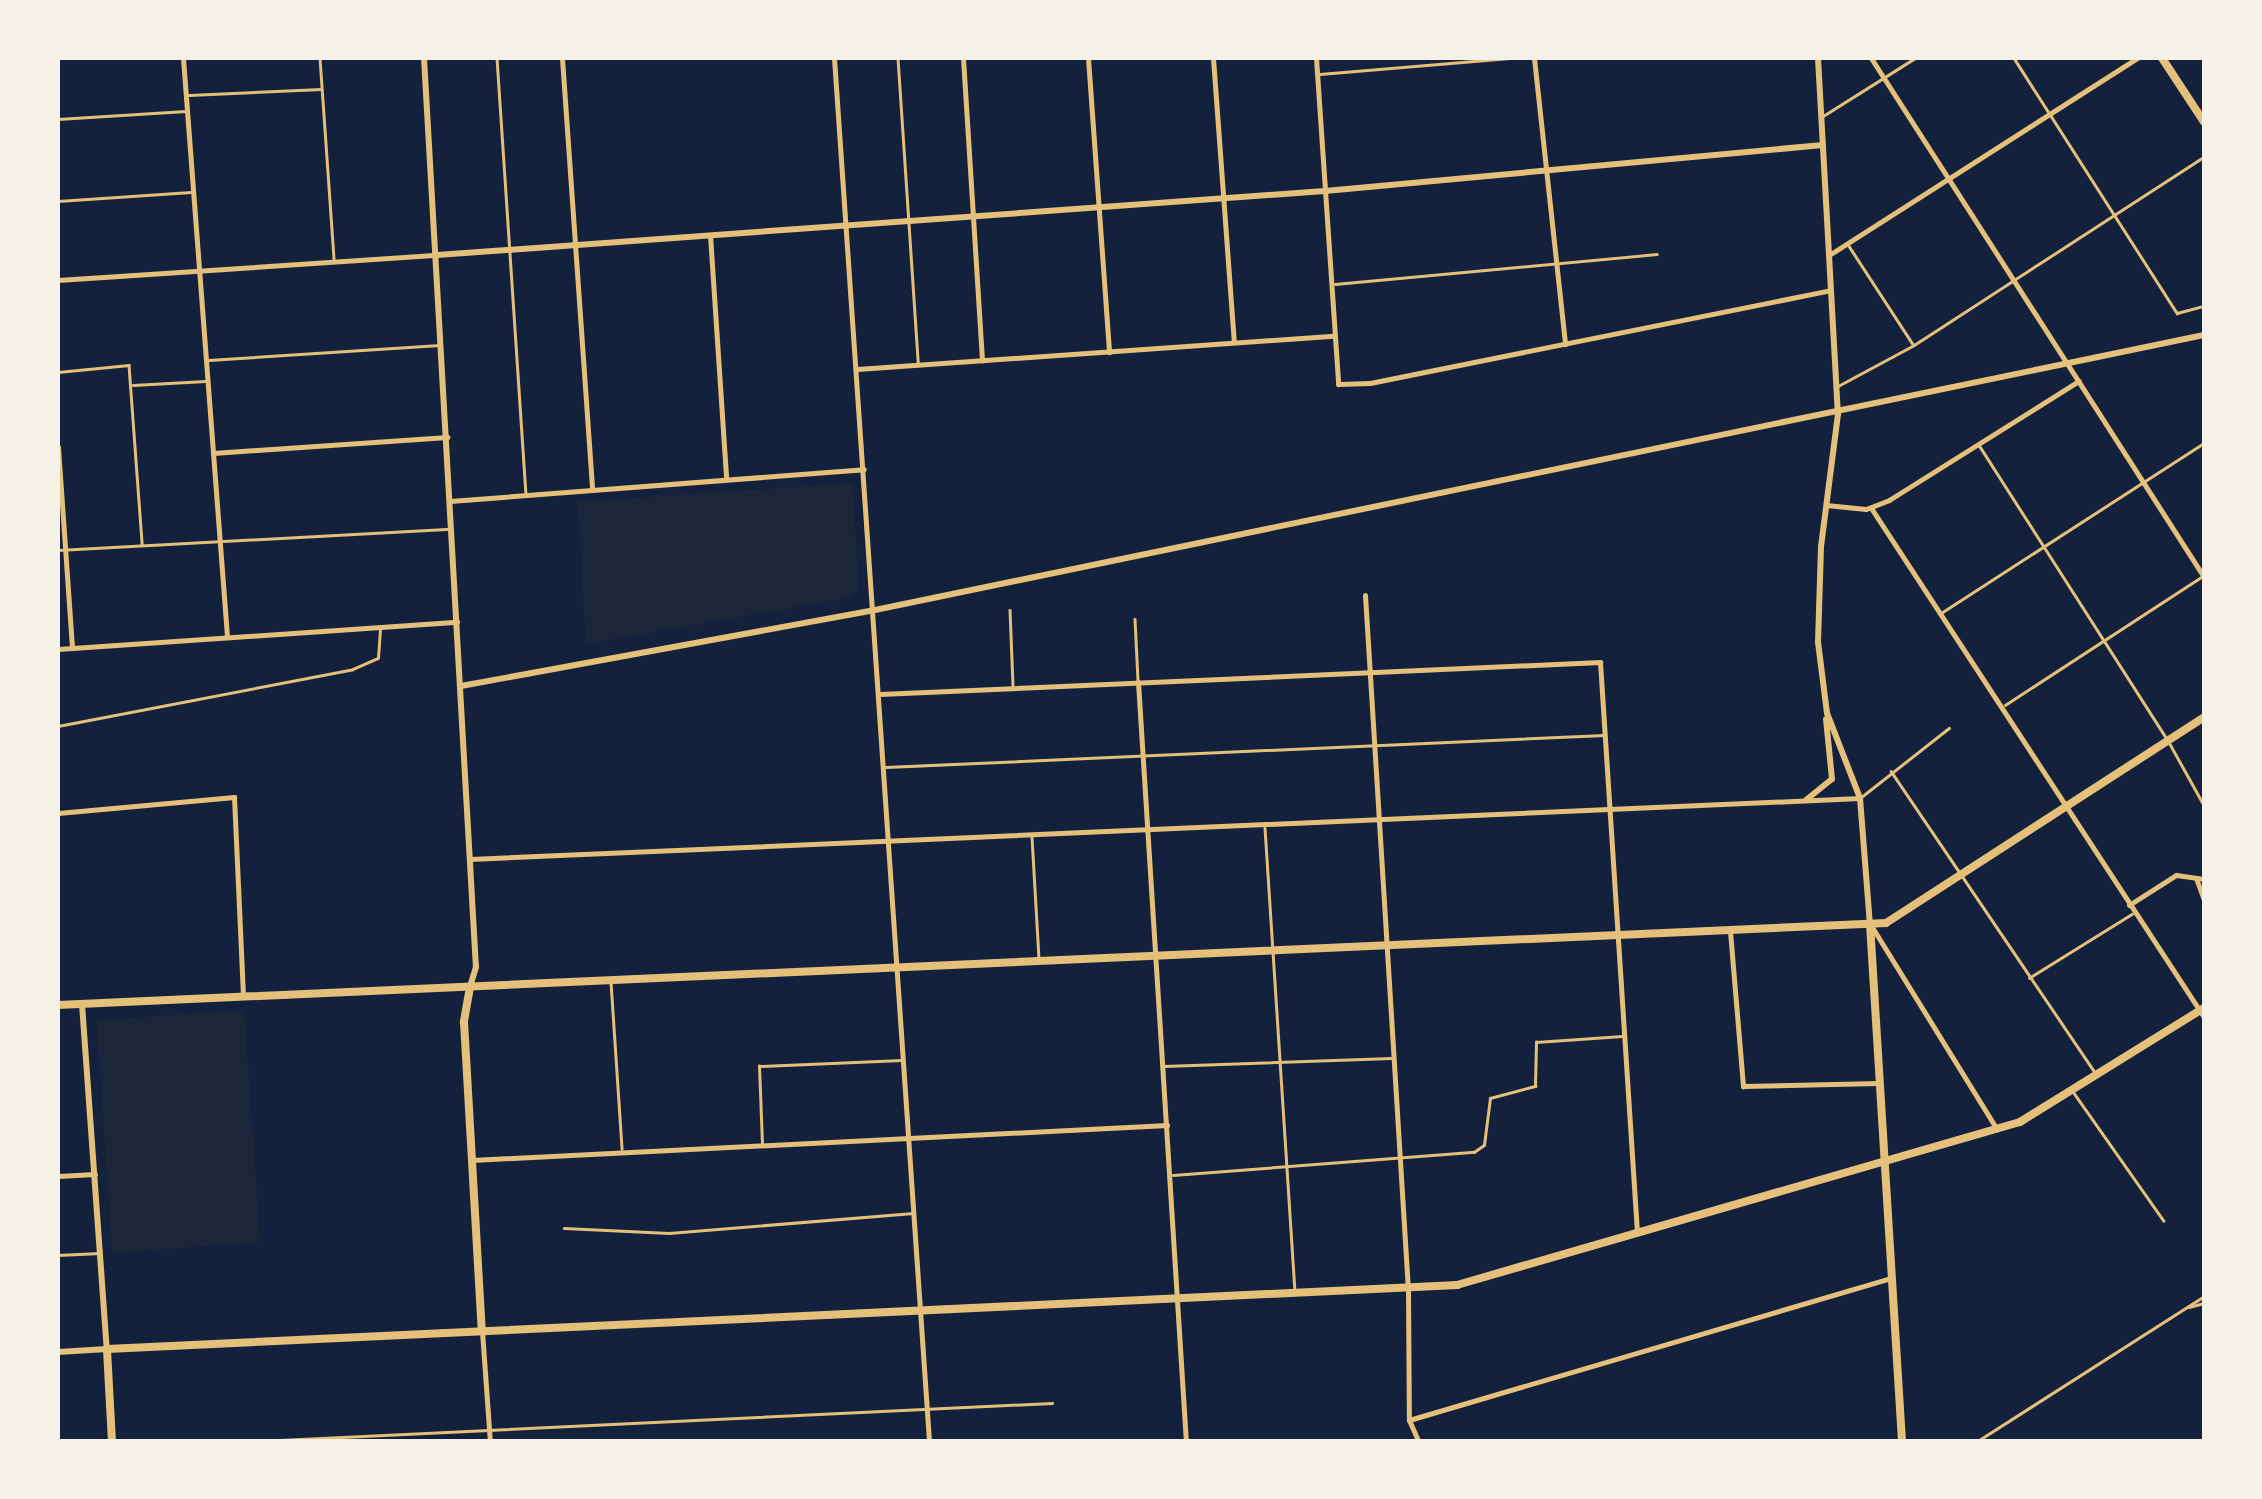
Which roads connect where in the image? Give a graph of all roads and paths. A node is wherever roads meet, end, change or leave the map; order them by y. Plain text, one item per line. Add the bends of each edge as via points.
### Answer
1 (183, 58) edge
2 (320, 58) edge
3 (424, 58) edge
4 (497, 58) edge
5 (562, 58) edge
6 (834, 58) edge
7 (898, 58) edge
8 (963, 58) edge
9 (1088, 58) edge
10 (1213, 58) edge
11 (1316, 58) edge
12 (1512, 58) edge
13 (1534, 58) edge
14 (1818, 58) edge
15 (1871, 58) edge
16 (1915, 58) edge
17 (2014, 58) edge
18 (2136, 58) edge
19 (2162, 58) edge
20 (1317, 74) junction
21 (1884, 77) junction
22 (322, 89) junction
23 (186, 95) junction
24 (186, 111) junction
25 (2049, 114) junction
26 (1822, 117) junction
27 (58, 118) edge
28 (2204, 122) edge
29 (1824, 145) junction
30 (2204, 157) edge
31 (1546, 170) junction
32 (1949, 178) junction
33 (1325, 190) junction
34 (192, 192) junction
35 (1223, 198) junction
36 (58, 201) edge
37 (1099, 206) junction
38 (2116, 214) junction
39 (973, 216) junction
40 (910, 220) junction
41 (848, 224) junction
42 (710, 235) junction
43 (1848, 244) junction
44 (576, 245) junction
45 (510, 250) junction
46 (1657, 254) dead end
47 (437, 255) junction
48 (1830, 256) junction
49 (334, 261) junction
50 (1556, 264) junction
51 (198, 270) junction
52 (58, 280) edge
53 (2014, 280) junction
54 (1331, 284) junction
55 (1831, 290) junction
56 (2204, 306) edge
57 (1334, 336) junction
58 (2204, 336) edge
59 (1234, 342) junction
60 (1566, 344) junction
61 (442, 345) junction
62 (1914, 345) junction
63 (1108, 352) junction
64 (205, 360) junction
65 (982, 360) junction
66 (918, 364) junction
67 (2069, 364) junction
68 (857, 369) junction
69 (58, 372) edge
70 (207, 381) junction
71 (2079, 381) junction
72 (132, 385) junction
73 (1837, 386) junction
74 (1838, 414) junction
75 (447, 437) junction
76 (2204, 442) edge
77 (1978, 444) junction
78 (58, 447) edge
79 (213, 453) junction
80 (864, 470) junction
81 (726, 479) junction
82 (2144, 481) junction
83 (592, 489) junction
84 (526, 494) junction
85 (450, 500) junction
86 (1826, 505) junction
87 (1871, 508) junction
88 (452, 529) junction
89 (219, 542) junction
90 (142, 545) junction
91 (2043, 547) junction
92 (61, 550) edge
93 (2204, 576) edge
94 (1365, 595) dead end
95 (875, 610) junction
96 (1010, 610) dead end
97 (1939, 614) junction
98 (1136, 619) dead end
99 (457, 622) junction
100 (380, 626) junction
101 (227, 637) junction
102 (2104, 641) junction
103 (72, 648) junction
104 (58, 649) edge
105 (1369, 672) junction
106 (1138, 682) junction
107 (460, 686) junction
108 (1013, 688) junction
109 (880, 694) junction
110 (2001, 708) junction
111 (1826, 713) junction
112 (2204, 717) edge
113 (58, 726) edge
114 (1949, 728) dead end
115 (1605, 735) junction
116 (2169, 740) junction
117 (1374, 744) junction
118 (1144, 756) junction
119 (886, 768) junction
120 (1890, 770) junction
121 (1860, 798) junction
122 (1806, 800) junction
123 (2204, 805) edge
124 (2067, 808) junction
125 (1610, 809) junction
126 (58, 813) edge
127 (1378, 819) junction
128 (1265, 824) junction
129 (1148, 829) junction
130 (1032, 834) junction
131 (891, 840) junction
132 (470, 859) junction
133 (2196, 878) junction
134 (2204, 879) edge
135 (1959, 880) junction
136 (2204, 900) edge
137 (2129, 905) junction
138 (2134, 913) junction
139 (1870, 924) junction
140 (1730, 931) junction
141 (1618, 935) junction
142 (1386, 944) junction
143 (1272, 949) junction
144 (1156, 955) junction
145 (1039, 960) junction
146 (898, 967) junction
147 (2028, 978) junction
148 (611, 980) junction
149 (470, 986) junction
150 (244, 997) junction
151 (82, 1004) junction
152 (58, 1005) edge
153 (2203, 1012) edge
154 (1624, 1036) junction
155 (1392, 1058) junction
156 (903, 1060) junction
157 (1280, 1063) junction
158 (1164, 1066) junction
159 (2098, 1076) junction
160 (1880, 1083) junction
161 (2074, 1093) junction
162 (1167, 1125) junction
163 (1996, 1129) junction
164 (909, 1138) junction
165 (762, 1144) junction
166 (622, 1151) junction
167 (472, 1160) junction
168 (1885, 1161) junction
169 (1399, 1162) junction
170 (1286, 1168) junction
171 (95, 1174) junction
172 (1170, 1175) junction
173 (58, 1176) edge
174 (914, 1214) junction
175 (2164, 1222) dead end
176 (564, 1228) dead end
177 (1637, 1232) junction
178 (101, 1253) junction
179 (58, 1255) edge
180 (1892, 1278) junction
181 (1408, 1291) junction
182 (1296, 1296) junction
183 (2204, 1296) edge
184 (1178, 1300) junction
185 (2204, 1303) edge
186 (2183, 1310) junction
187 (922, 1312) junction
188 (482, 1332) junction
189 (108, 1349) junction
190 (58, 1352) edge
191 (1052, 1403) dead end
192 (926, 1408) junction
193 (1410, 1420) junction
194 (490, 1429) junction
195 (112, 1442) edge
196 (236, 1442) edge
197 (490, 1442) edge
198 (929, 1442) edge
199 (1186, 1442) edge
200 (1420, 1442) edge
201 (1902, 1442) edge
202 (1976, 1442) edge

1 - 23 street
2 - 22 lane
3 - 47 street
4 - 45 lane
5 - 44 street
6 - 41 street
7 - 40 lane
8 - 39 street
9 - 37 street
10 - 35 street
11 - 20 street
12 - 20 lane
13 - 31 street
14 - 26 street
15 - 21 street
16 - 21 lane
17 - 25 lane
18 - 25 street
19 - 28 main road
20 - 33 street
21 - 26 lane
21 - 32 street
22 - 23 lane
22 - 49 lane
23 - 24 street
24 - 27 lane
24 - 34 street
25 - 32 street
25 - 38 lane
26 - 29 street
29 - 31 street
29 - 48 street
30 - 38 lane
31 - 33 street
31 - 50 street
32 - 43 street
32 - 53 street
33 - 35 street
33 - 54 street
34 - 36 lane
34 - 51 street
35 - 37 street
35 - 59 street
37 - 39 street
37 - 63 street
38 - 53 lane
38 - 56 lane via 2177,313
39 - 40 street
39 - 65 street
40 - 41 street
40 - 66 lane
41 - 42 street
41 - 68 street
42 - 44 street
42 - 81 street
43 - 48 street
43 - 62 lane
44 - 45 street
44 - 83 street
45 - 47 street
45 - 84 lane
46 - 50 lane
47 - 49 street
47 - 61 street
48 - 55 street
49 - 51 street
50 - 54 lane
50 - 60 street
51 - 52 street
51 - 64 street
53 - 62 lane
53 - 67 street
54 - 57 street
55 - 60 street
55 - 73 street
57 - 59 street
57 - 60 street via 1338,384
58 - 67 street
59 - 63 street
61 - 64 lane
61 - 75 street
62 - 73 lane
63 - 65 street
64 - 70 street
65 - 66 street
66 - 68 street
67 - 71 street
67 - 74 street
68 - 80 street
69 - 72 lane via 129,365
70 - 72 lane
70 - 79 street
71 - 77 street
71 - 82 street
72 - 90 lane
73 - 74 street
74 - 86 street
74 - 95 street
75 - 79 street
75 - 85 street
76 - 82 lane
77 - 87 street
77 - 91 lane
78 - 92 street
79 - 89 street
80 - 81 street
80 - 95 street
81 - 83 street
82 - 91 lane
82 - 93 street
83 - 84 street
84 - 85 street
85 - 88 street
86 - 87 street
86 - 111 street via 1818,642
87 - 97 street
88 - 89 lane
88 - 99 street
89 - 90 lane
89 - 101 street
90 - 92 lane
91 - 97 lane
91 - 102 lane
92 - 103 street
93 - 102 lane
94 - 105 street
95 - 107 street
95 - 109 street
96 - 108 lane
97 - 110 street
98 - 106 lane
99 - 100 street
99 - 107 street
100 - 101 street
100 - 113 lane via 380,654 353,669
101 - 103 street
102 - 110 lane
102 - 116 lane
103 - 104 street
105 - 106 street
105 - 115 street via 1600,662
105 - 117 street
106 - 108 street
106 - 118 street
107 - 132 street
108 - 109 street
109 - 119 street
110 - 124 street
111 - 121 street
111 - 122 street via 1832,779
112 - 116 main road
114 - 120 lane
115 - 117 lane
115 - 125 street
116 - 123 lane
116 - 124 main road
117 - 118 lane
117 - 127 street
118 - 119 lane
118 - 129 street
119 - 131 street
120 - 121 lane
120 - 135 lane
121 - 122 street
121 - 139 street
122 - 125 street
124 - 135 main road
124 - 137 street
125 - 127 street
125 - 141 street
126 - 150 street via 234,797
127 - 128 street
127 - 142 street
128 - 129 street
128 - 143 lane
129 - 130 street
129 - 144 street
130 - 131 street
130 - 145 lane
131 - 132 street
131 - 146 street
132 - 149 street via 476,967
133 - 134 street
133 - 136 street
133 - 137 street via 2176,875
135 - 139 main road via 1901,916
135 - 147 lane
137 - 138 street
138 - 147 lane
138 - 153 street
139 - 140 main road
139 - 160 main road
139 - 163 street
140 - 141 main road
140 - 160 street via 1743,1086
141 - 142 main road
141 - 154 street
142 - 143 main road
142 - 155 street
143 - 144 main road
143 - 157 lane
144 - 145 main road
144 - 158 street
145 - 146 main road
146 - 148 main road
146 - 156 street
147 - 159 lane
148 - 149 main road
148 - 166 lane
149 - 150 main road
149 - 167 main road via 464,1022
150 - 151 main road
151 - 152 main road
151 - 171 street
153 - 159 main road
154 - 169 lane via 1536,1042 1534,1086 1490,1098 1481,1148
154 - 177 street
155 - 157 lane
155 - 169 street
156 - 164 street
156 - 165 lane via 759,1066
157 - 158 lane
157 - 170 lane
158 - 162 street
159 - 161 main road
160 - 168 main road
161 - 163 main road
161 - 175 lane
162 - 164 street
162 - 172 street
163 - 168 main road
164 - 165 street
164 - 174 street
165 - 166 street
166 - 167 street
167 - 188 main road
168 - 177 main road
168 - 180 main road
169 - 170 lane
169 - 181 street
170 - 172 lane
170 - 182 lane
171 - 173 street
171 - 178 street
172 - 184 street
174 - 176 lane via 669,1233
174 - 187 street
177 - 181 main road via 1477,1281
178 - 179 lane
178 - 189 street
180 - 193 street
180 - 201 main road
181 - 182 main road
181 - 193 street
182 - 184 main road
183 - 186 lane
184 - 187 main road
184 - 199 street
185 - 186 lane
186 - 202 lane
187 - 188 main road
187 - 192 street
188 - 189 main road
188 - 194 street
189 - 190 street
189 - 195 main road
191 - 192 lane
192 - 194 lane
192 - 198 street
193 - 200 street
194 - 196 lane
194 - 197 street

